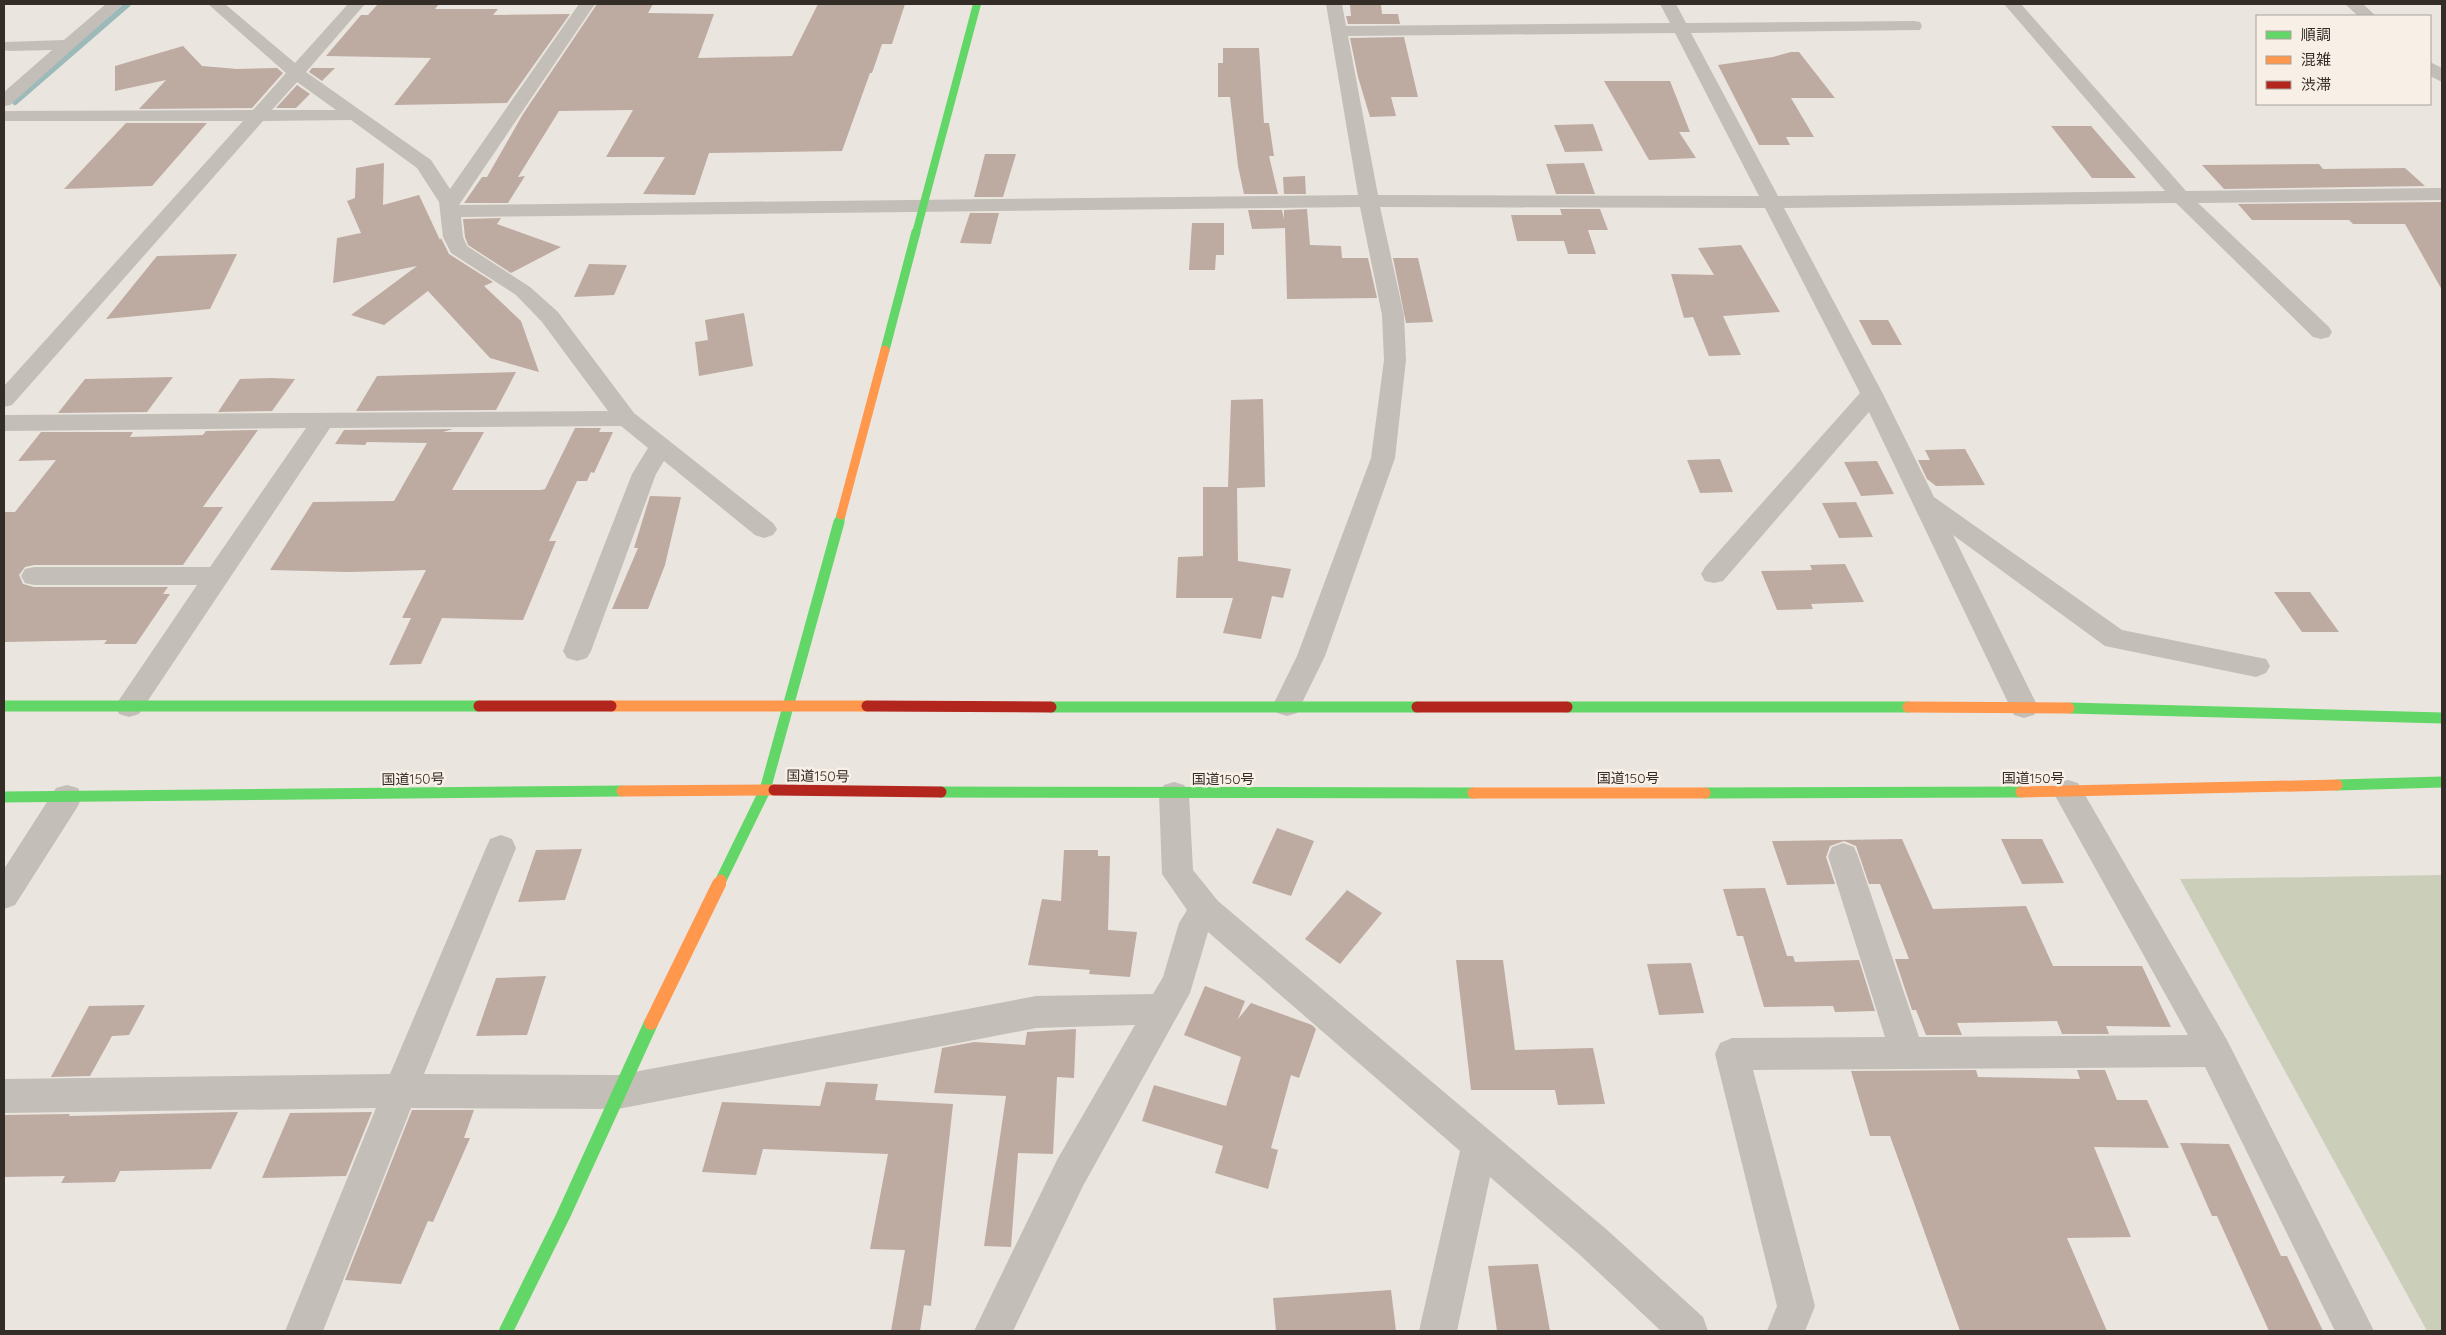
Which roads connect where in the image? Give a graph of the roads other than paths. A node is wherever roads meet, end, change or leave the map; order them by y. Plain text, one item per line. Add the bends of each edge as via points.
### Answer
1 (115, 4) edge
2 (216, 4) edge
3 (357, 4) edge
4 (587, 4) edge
5 (977, 4) edge
6 (1334, 4) edge
7 (1668, 4) edge
8 (2012, 4) edge
9 (2353, 4) edge
10 (2367, 15) edge
11 (1914, 26) dead end
12 (1680, 28) junction
13 (1338, 30) junction
14 (68, 45) junction
15 (9, 46) dead end
16 (2431, 68) edge
17 (295, 72) junction
18 (2442, 77) edge
19 (4, 102) edge
20 (357, 115) junction
21 (4, 116) edge
22 (257, 116) junction
23 (2442, 194) edge
24 (2179, 196) junction
25 (1369, 201) junction
26 (1771, 202) junction
27 (450, 206) junction
28 (923, 207) junction
29 (2321, 332) dead end
30 (1872, 394) junction
31 (4, 400) edge
32 (626, 418) junction
33 (322, 422) junction
34 (4, 423) edge
35 (661, 446) junction
36 (1923, 501) junction
37 (764, 529) dead end
38 (1714, 574) dead end
39 (34, 576) dead end
40 (218, 576) junction
41 (577, 650) dead end
42 (2256, 666) dead end
43 (1287, 705) junction
44 (4, 706) edge
45 (129, 706) junction
46 (790, 706) junction
47 (2024, 707) junction
48 (2442, 718) edge
49 (2442, 782) edge
50 (765, 790) junction
51 (2068, 792) junction
52 (1174, 794) junction
53 (4, 797) edge
54 (67, 797) junction
55 (501, 848) dead end
56 (1843, 856) dead end
57 (4, 895) edge
58 (1207, 911) junction
59 (1163, 1009) junction
60 (2215, 1051) junction
61 (1908, 1053) junction
62 (400, 1091) junction
63 (618, 1092) junction
64 (4, 1096) edge
65 (1479, 1145) junction
66 (304, 1331) edge
67 (506, 1331) edge
68 (993, 1331) edge
69 (1438, 1331) edge
70 (1689, 1331) edge
71 (1786, 1331) edge
72 (2355, 1331) edge

1 - 14 street
2 - 17 street
3 - 17 street
4 - 27 street
5 - 28 main road
6 - 13 street
7 - 12 street
8 - 24 street
9 - 10 street
11 - 12 street
12 - 13 street
12 - 26 street
13 - 25 street
14 - 15 street
14 - 19 street
16 - 18 street
17 - 20 street
17 - 22 street
20 - 22 street
20 - 27 street via 424,164
21 - 22 street
22 - 31 street
23 - 24 street
24 - 26 street
24 - 29 street
25 - 26 street
25 - 28 street
25 - 43 street via 1393,316 1395,360 1383,458 1311,656
26 - 30 street
27 - 28 street
27 - 32 street via 453,237 458,249 523,291 550,316
28 - 46 main road
30 - 36 street
30 - 38 street
32 - 33 street via 341,419
32 - 35 street
33 - 34 street
33 - 40 street
35 - 37 street
35 - 41 street via 644,474
36 - 42 street via 2115,638
36 - 47 street
39 - 40 street
40 - 45 street
43 - 46 main road
43 - 47 main road
44 - 45 main road
45 - 46 main road
46 - 50 main road
47 - 48 main road
49 - 51 main road, 国道150号
50 - 52 main road, 国道150号
50 - 54 main road, 国道150号
50 - 63 main road
51 - 52 main road, 国道150号
51 - 60 street
52 - 58 street via 1178,874
53 - 54 main road, 国道150号
54 - 57 street
55 - 62 street
56 - 61 street
58 - 59 street via 1196,923 1178,982
58 - 65 street
59 - 63 street via 1036,1012
59 - 68 street via 1070,1173
60 - 61 street
60 - 72 street
61 - 71 street via 1732,1054 1796,1306
62 - 63 street
62 - 64 street
62 - 66 street
63 - 67 main road via 563,1216
65 - 69 street
65 - 70 street via 1593,1242

